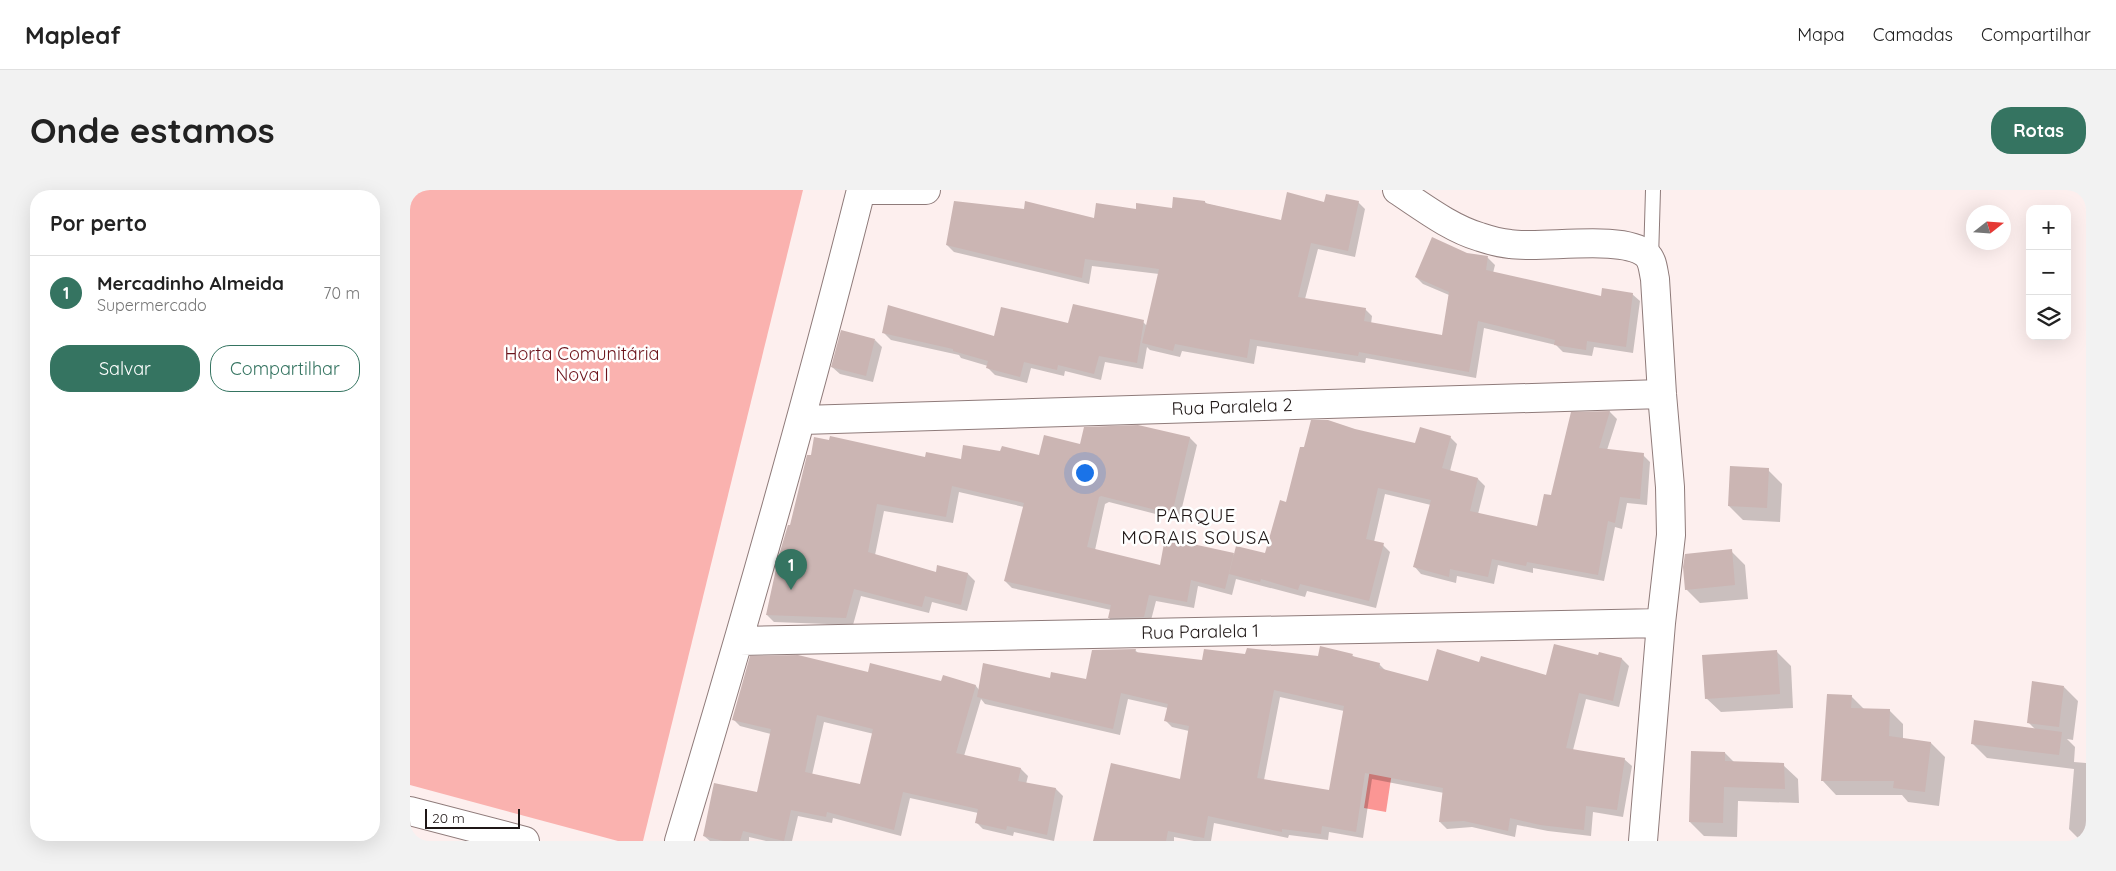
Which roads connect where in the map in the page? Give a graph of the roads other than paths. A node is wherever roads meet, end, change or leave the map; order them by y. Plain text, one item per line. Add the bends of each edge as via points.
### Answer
1 (861, 190) edge
2 (926, 190) edge
3 (1397, 190) edge
4 (1653, 190) edge
5 (1651, 262) junction
6 (1662, 394) junction
7 (802, 420) junction
8 (1661, 623) junction
9 (740, 641) junction
10 (410, 811) edge
11 (525, 841) edge
12 (679, 841) edge
13 (1643, 841) edge

1 - 2 street
1 - 7 street
3 - 5 street via 1479,237 1511,245 1618,245 1639,250
4 - 5 lane
5 - 6 street via 1656,279
6 - 7 street, Rua Paralela 2
6 - 8 street via 1671,535
7 - 9 street
8 - 9 street, Rua Paralela 1
8 - 13 street
9 - 12 street
10 - 11 street

